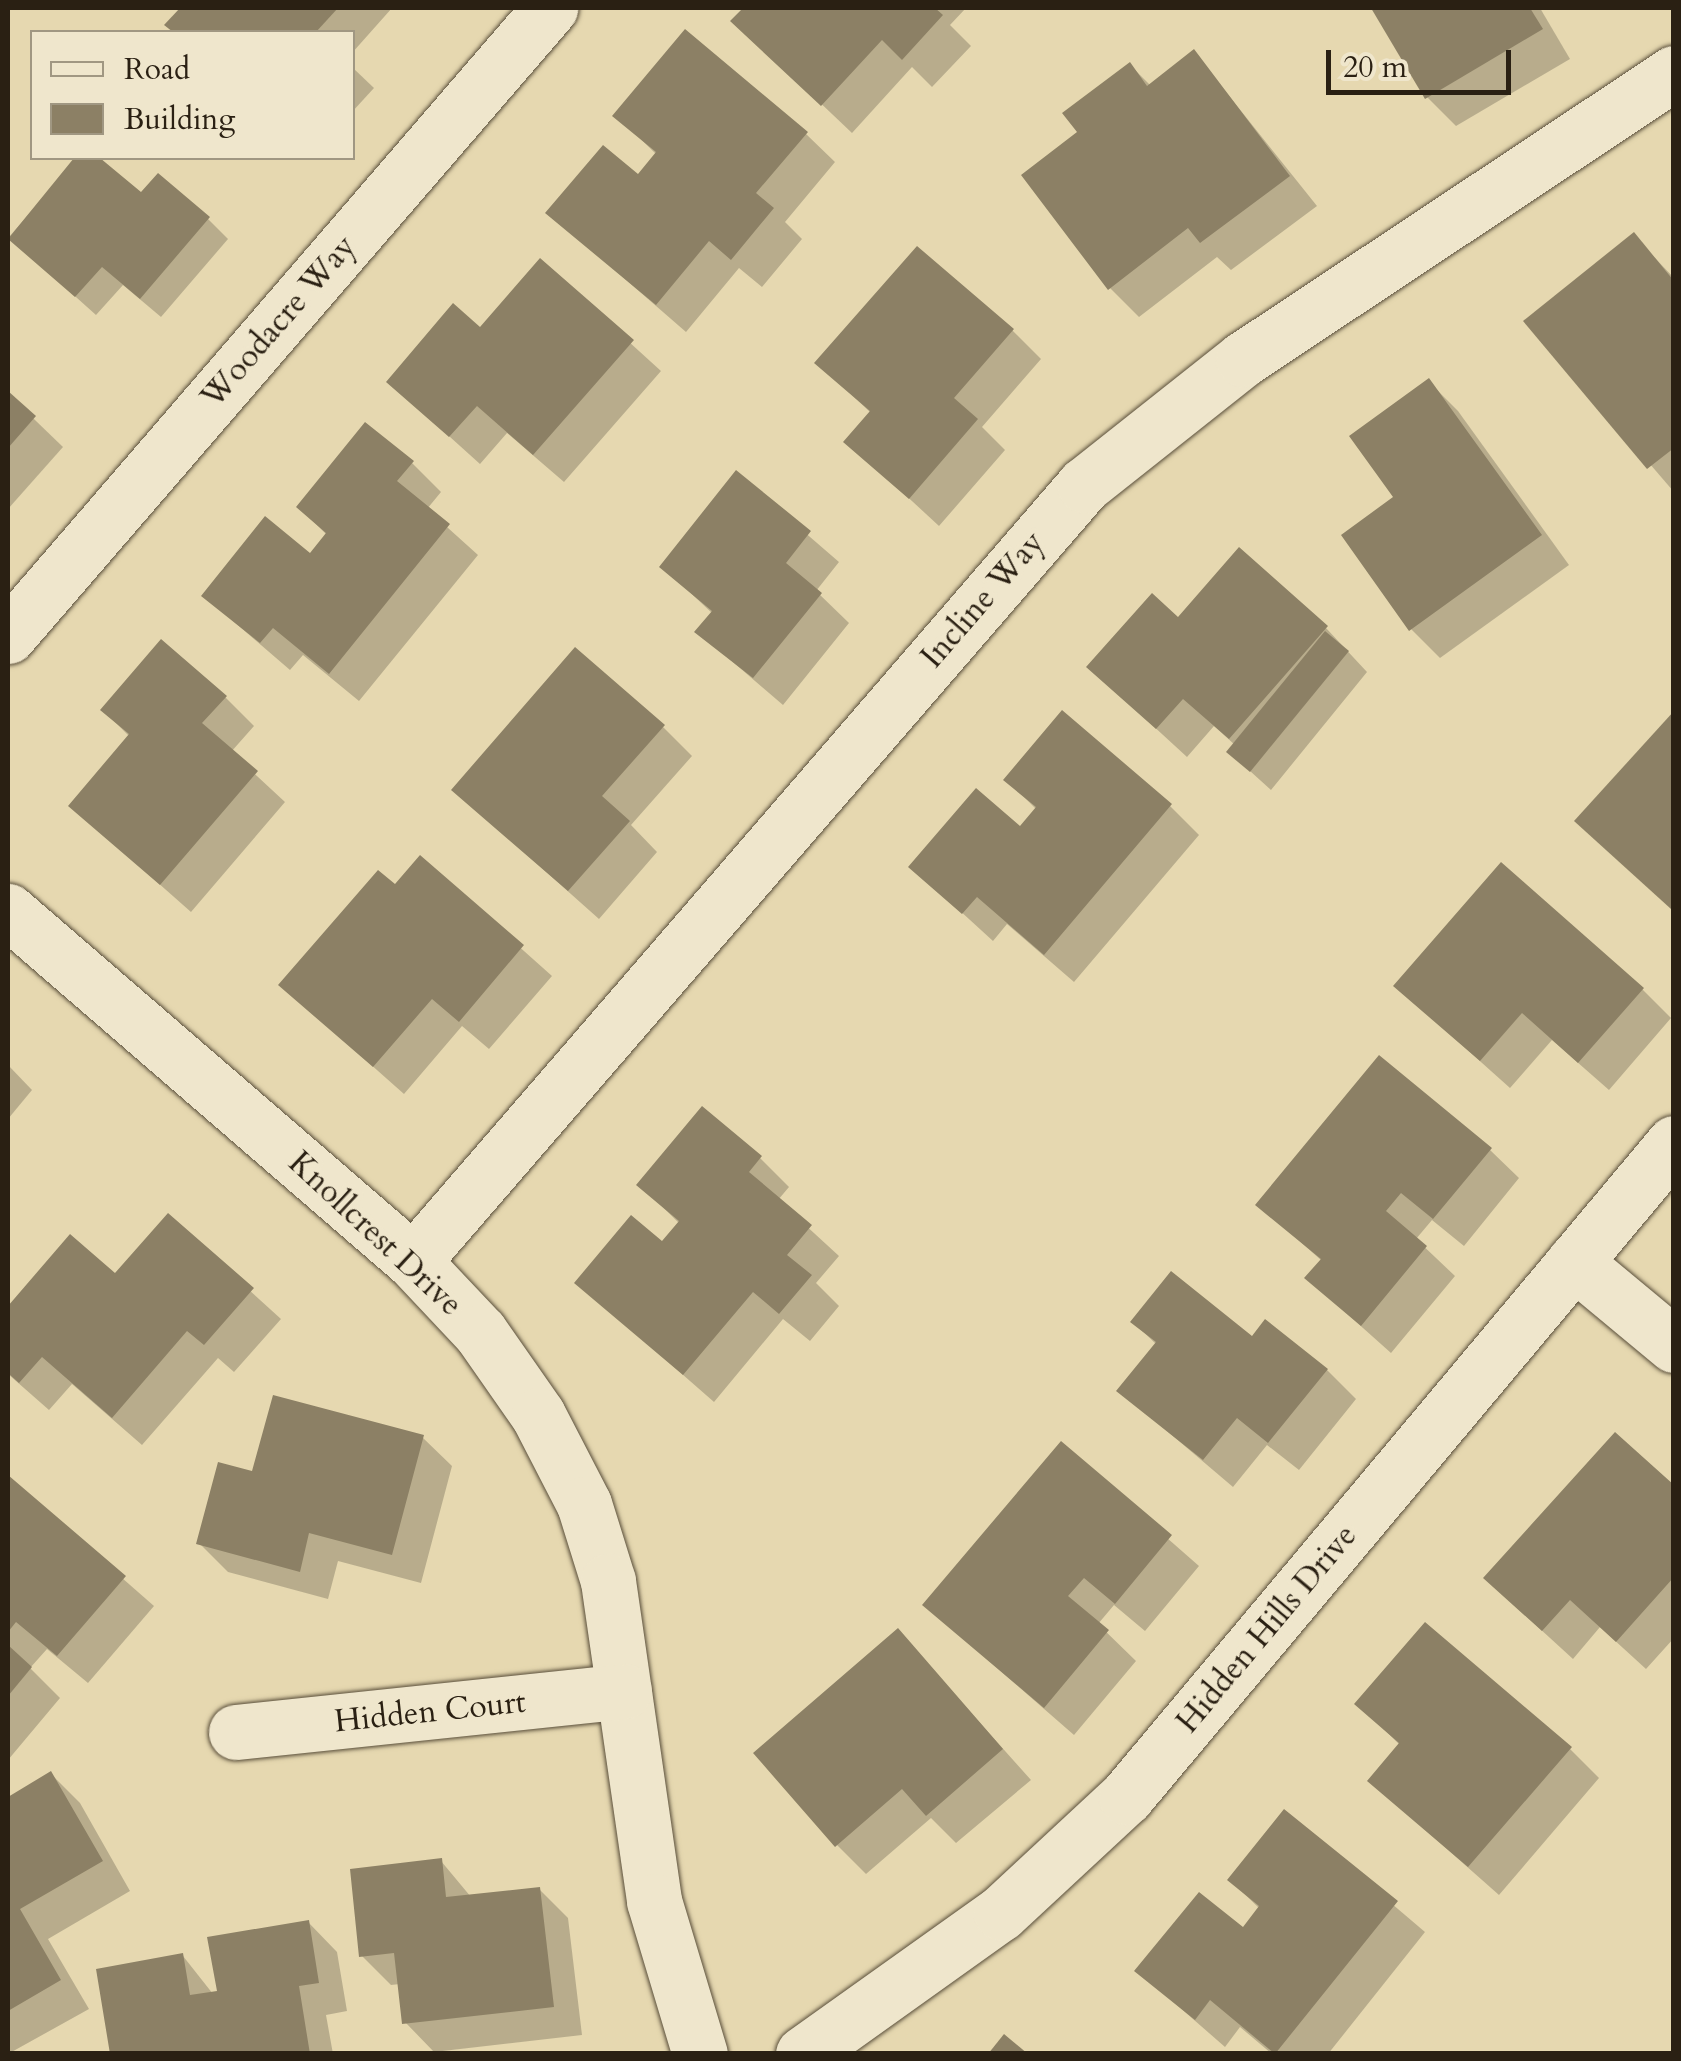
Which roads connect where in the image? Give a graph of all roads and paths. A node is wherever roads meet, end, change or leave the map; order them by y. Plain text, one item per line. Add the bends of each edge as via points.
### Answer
1 (550, 8) edge
2 (1674, 73) edge
3 (8, 636) edge
4 (8, 911) edge
5 (1674, 1143) edge
6 (413, 1261) junction
7 (1574, 1262) junction
8 (1674, 1345) edge
9 (624, 1691) junction
10 (236, 1732) dead end
11 (700, 2054) edge
12 (803, 2054) edge

1 - 3 street, Woodacre Way
2 - 6 street, Incline Way via 1243,359 1084,485
4 - 6 street, Knollcrest Drive
5 - 7 street, Hidden Hills Drive
6 - 9 street, Knollcrest Drive via 490,1346 538,1415 584,1504 608,1581
7 - 8 street
7 - 12 street, Hidden Hills Drive via 1126,1797 1001,1913
9 - 10 street, Hidden Court
9 - 11 street, Knollcrest Drive via 654,1901

